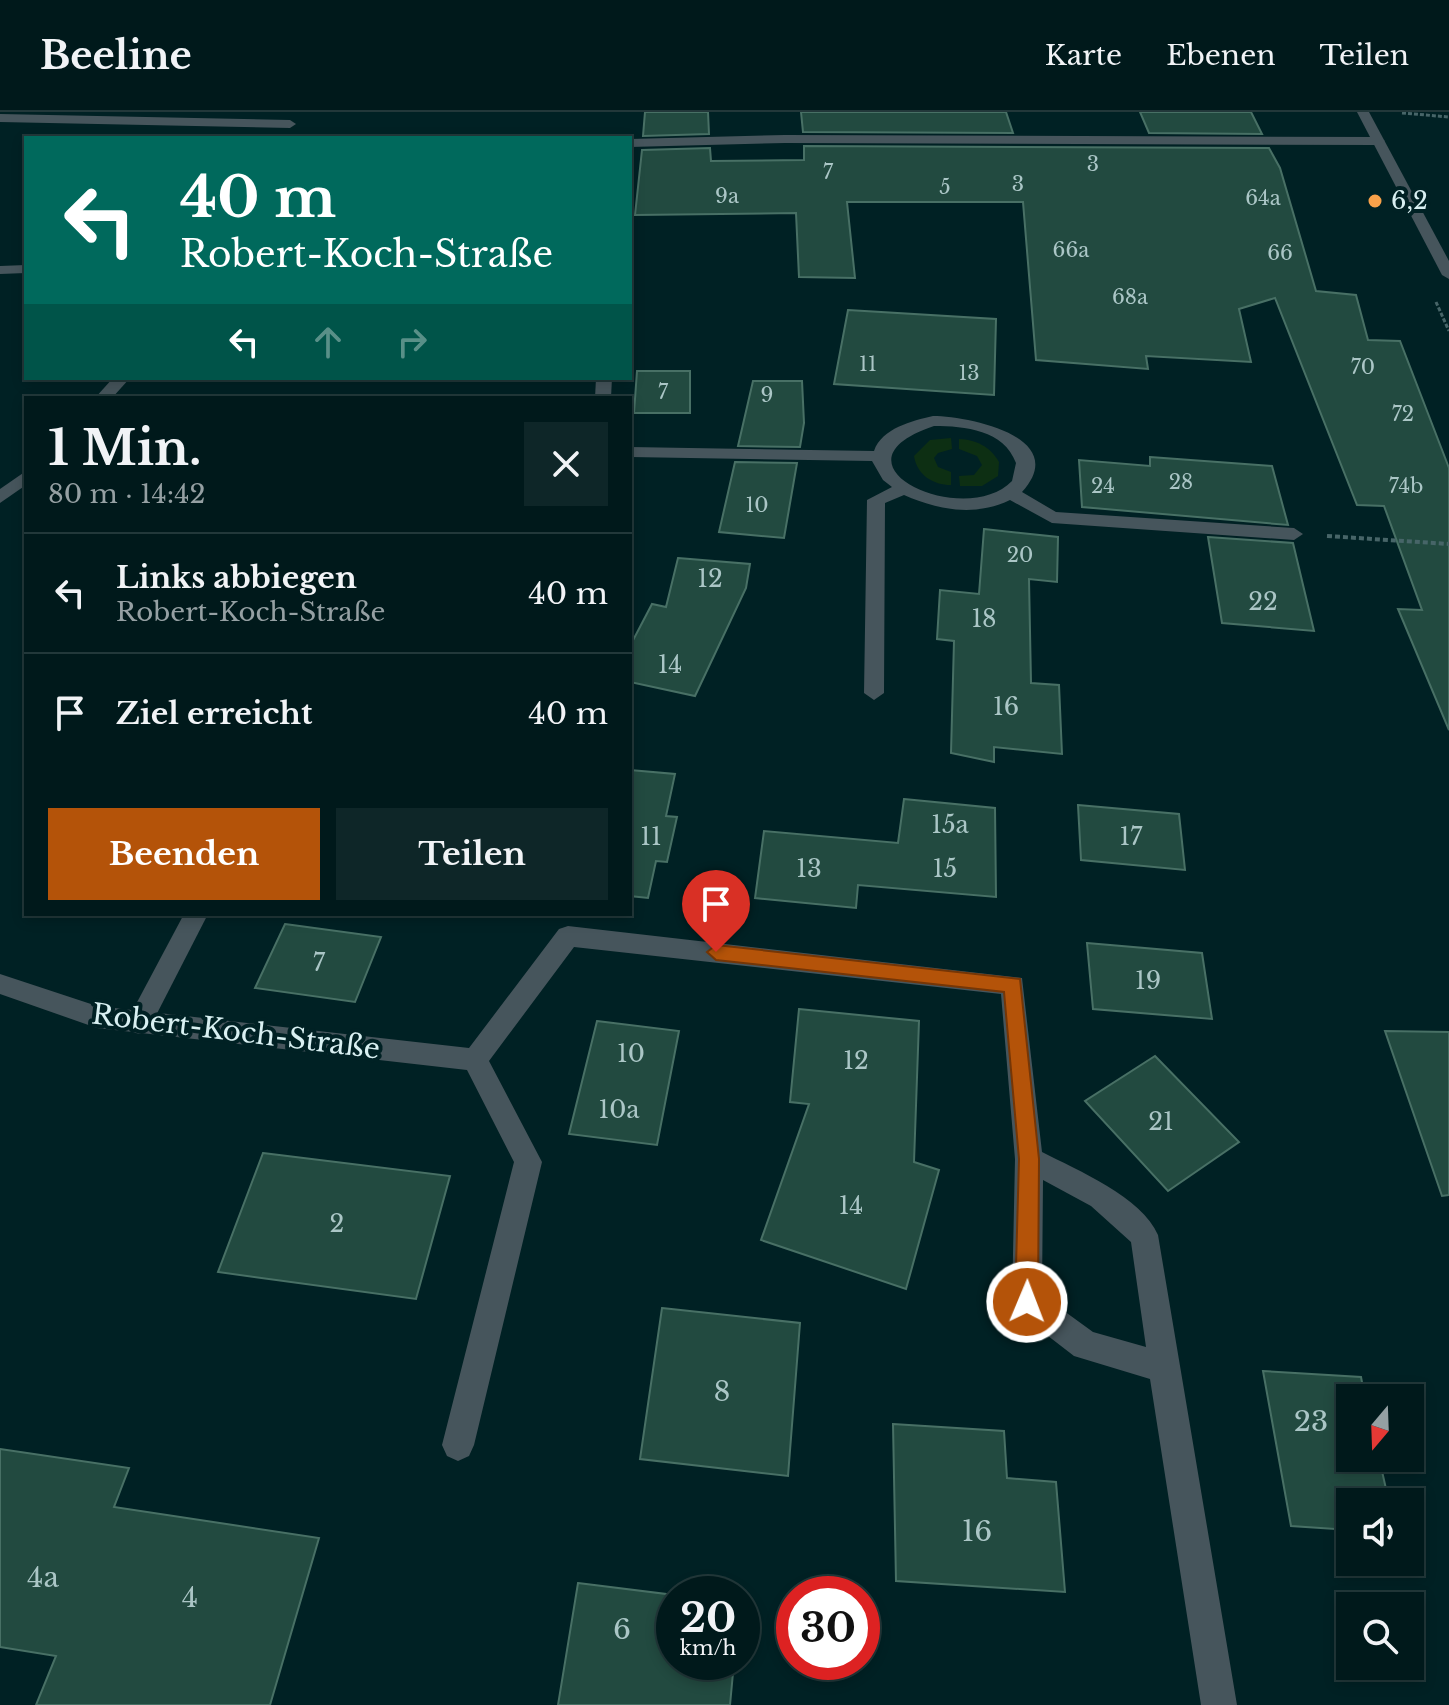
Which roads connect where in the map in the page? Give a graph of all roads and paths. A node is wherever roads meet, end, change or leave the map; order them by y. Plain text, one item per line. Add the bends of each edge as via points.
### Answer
1 (1363, 112) edge
2 (1388, 112) edge
3 (1449, 117) edge
4 (0, 118) edge
5 (293, 118) edge
6 (282, 136) edge
7 (1378, 141) junction
8 (632, 143) edge
9 (24, 269) edge
10 (0, 270) edge
11 (1449, 275) edge
12 (120, 380) edge
13 (105, 396) edge
14 (632, 452) edge
15 (881, 456) junction
16 (24, 478) edge
17 (902, 490) junction
18 (1011, 493) junction
19 (0, 498) edge
20 (1294, 534) joint
21 (1449, 544) edge
22 (874, 693) dead end
23 (195, 916) edge
24 (0, 984) edge
25 (139, 1023) junction
26 (475, 1060) junction
27 (1029, 1159) junction
28 (1164, 1368) junction
29 (458, 1445) dead end
30 (1219, 1705) edge

1 - 7 street
2 - 3 path
4 - 5 street
5 - 6 street
7 - 8 street
7 - 11 street
9 - 10 street
12 - 13 street
14 - 15 street
15 - 17 street via 885,474
15 - 18 street via 885,444 913,425 977,425 1013,443 1023,455 1027,469
16 - 19 street
17 - 18 street via 955,506 995,501
17 - 22 street via 876,500
18 - 20 street via 1052,517
20 - 21 path
23 - 25 street
24 - 25 street, Robert-Koch-Straße via 97,1017
25 - 26 street, Robert-Koch-Straße
26 - 27 street via 568,936 1013,985
26 - 29 street via 528,1162
27 - 28 street via 1101,1197 1144,1235
27 - 28 street via 1027,1302 1085,1345
28 - 30 street

